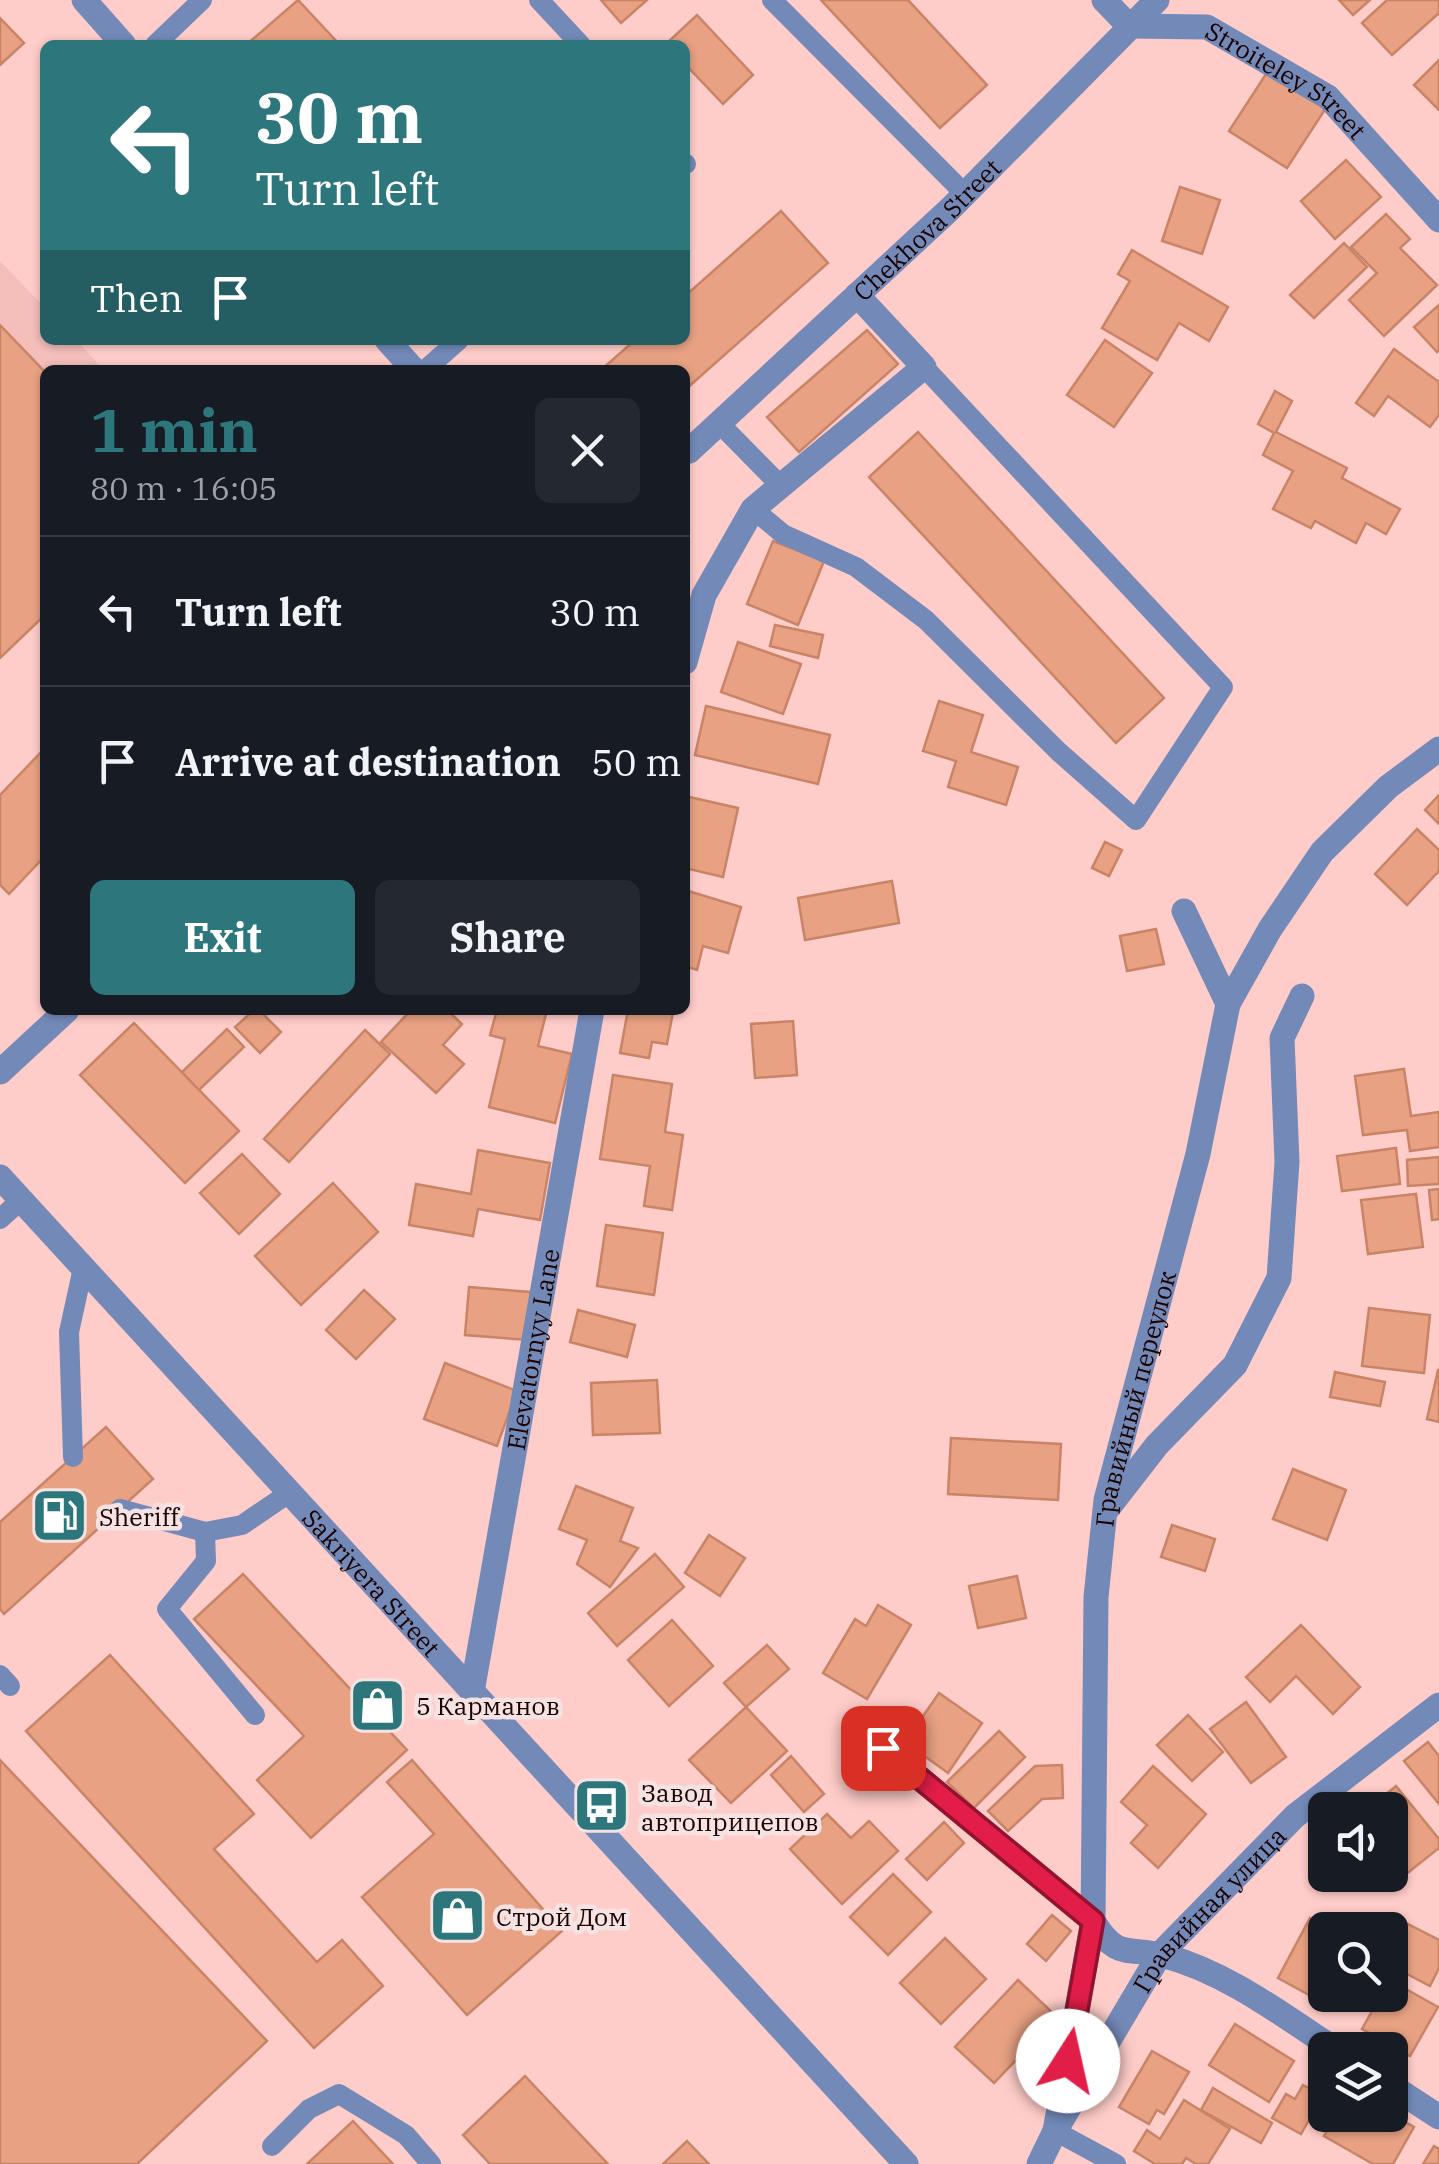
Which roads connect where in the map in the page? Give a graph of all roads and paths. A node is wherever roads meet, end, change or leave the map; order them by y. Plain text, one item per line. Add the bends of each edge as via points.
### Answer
1 (84, 0) edge
2 (202, 0) edge
3 (540, 0) edge
4 (772, 0) edge
5 (1104, 0) edge
6 (1157, 0) edge
7 (1129, 26) junction
8 (120, 40) edge
9 (160, 40) edge
10 (576, 40) edge
11 (965, 194) junction
12 (1439, 220) edge
13 (857, 295) junction
14 (392, 345) edge
15 (452, 345) edge
16 (410, 365) edge
17 (430, 365) edge
18 (924, 366) junction
19 (719, 423) junction
20 (690, 449) edge
21 (781, 486) junction
22 (753, 509) junction
23 (695, 591) edge
24 (690, 626) edge
25 (1439, 749) edge
26 (1184, 911) dead end
27 (1302, 996) dead end
28 (1228, 1004) junction
29 (61, 1015) edge
30 (591, 1015) edge
31 (0, 1072) edge
32 (0, 1177) edge
33 (21, 1200) junction
34 (0, 1219) edge
35 (82, 1268) junction
36 (73, 1457) dead end
37 (289, 1493) junction
38 (120, 1509) dead end
39 (1105, 1512) junction
40 (205, 1532) junction
41 (472, 1692) junction
42 (1439, 1705) edge
43 (254, 1715) dead end
44 (883, 1748) dead end
45 (1093, 1921) junction
46 (1160, 1954) junction
47 (1308, 2032) edge
48 (1408, 2097) edge
49 (1439, 2117) edge
50 (1055, 2131) junction
51 (272, 2146) dead end
52 (432, 2164) edge
53 (906, 2164) edge
54 (1039, 2164) edge
55 (1116, 2164) edge

1 - 8 street
2 - 9 lane
3 - 10 lane
4 - 11 lane
5 - 7 street
6 - 7 street, Chekhova Street
7 - 11 street, Chekhova Street
7 - 12 street, Stroiteley Street via 1208,27 1328,97
11 - 13 street, Chekhova Street
13 - 18 street
13 - 19 street, Chekhova Street
14 - 16 street
15 - 17 lane
18 - 21 street
18 - 22 lane via 1223,687 1136,820 926,620 856,567 784,534
19 - 20 street, Chekhova Street
19 - 21 lane
21 - 22 street
22 - 23 street
23 - 24 street
25 - 28 street, Гравийный переулок via 1322,852
26 - 28 street
27 - 39 street via 1282,1038 1287,1162 1279,1278 1235,1365 1157,1445
28 - 39 street, Гравийный переулок via 1198,1154
29 - 31 street
30 - 41 street, Elevatornyy Lane
32 - 33 street, Sakriyera Street
33 - 34 lane
33 - 35 street, Sakriyera Street
35 - 36 lane via 69,1337
35 - 37 street, Sakriyera Street
37 - 40 lane via 242,1526
37 - 41 street, Sakriyera Street
38 - 40 lane
39 - 45 street, Гравийный переулок via 1096,1598
40 - 43 lane via 206,1561 167,1609
41 - 53 street, Sakriyera Street
42 - 46 street, Гравийная улица via 1294,1816
44 - 45 lane
45 - 46 street via 1105,1940 1126,1952
45 - 50 street, Гравийный переулок
46 - 47 street via 1195,1965
46 - 50 street, Гравийная улица
48 - 49 street
50 - 54 street, Гравийная улица
50 - 55 lane
51 - 52 lane via 309,2108 338,2094 406,2135

